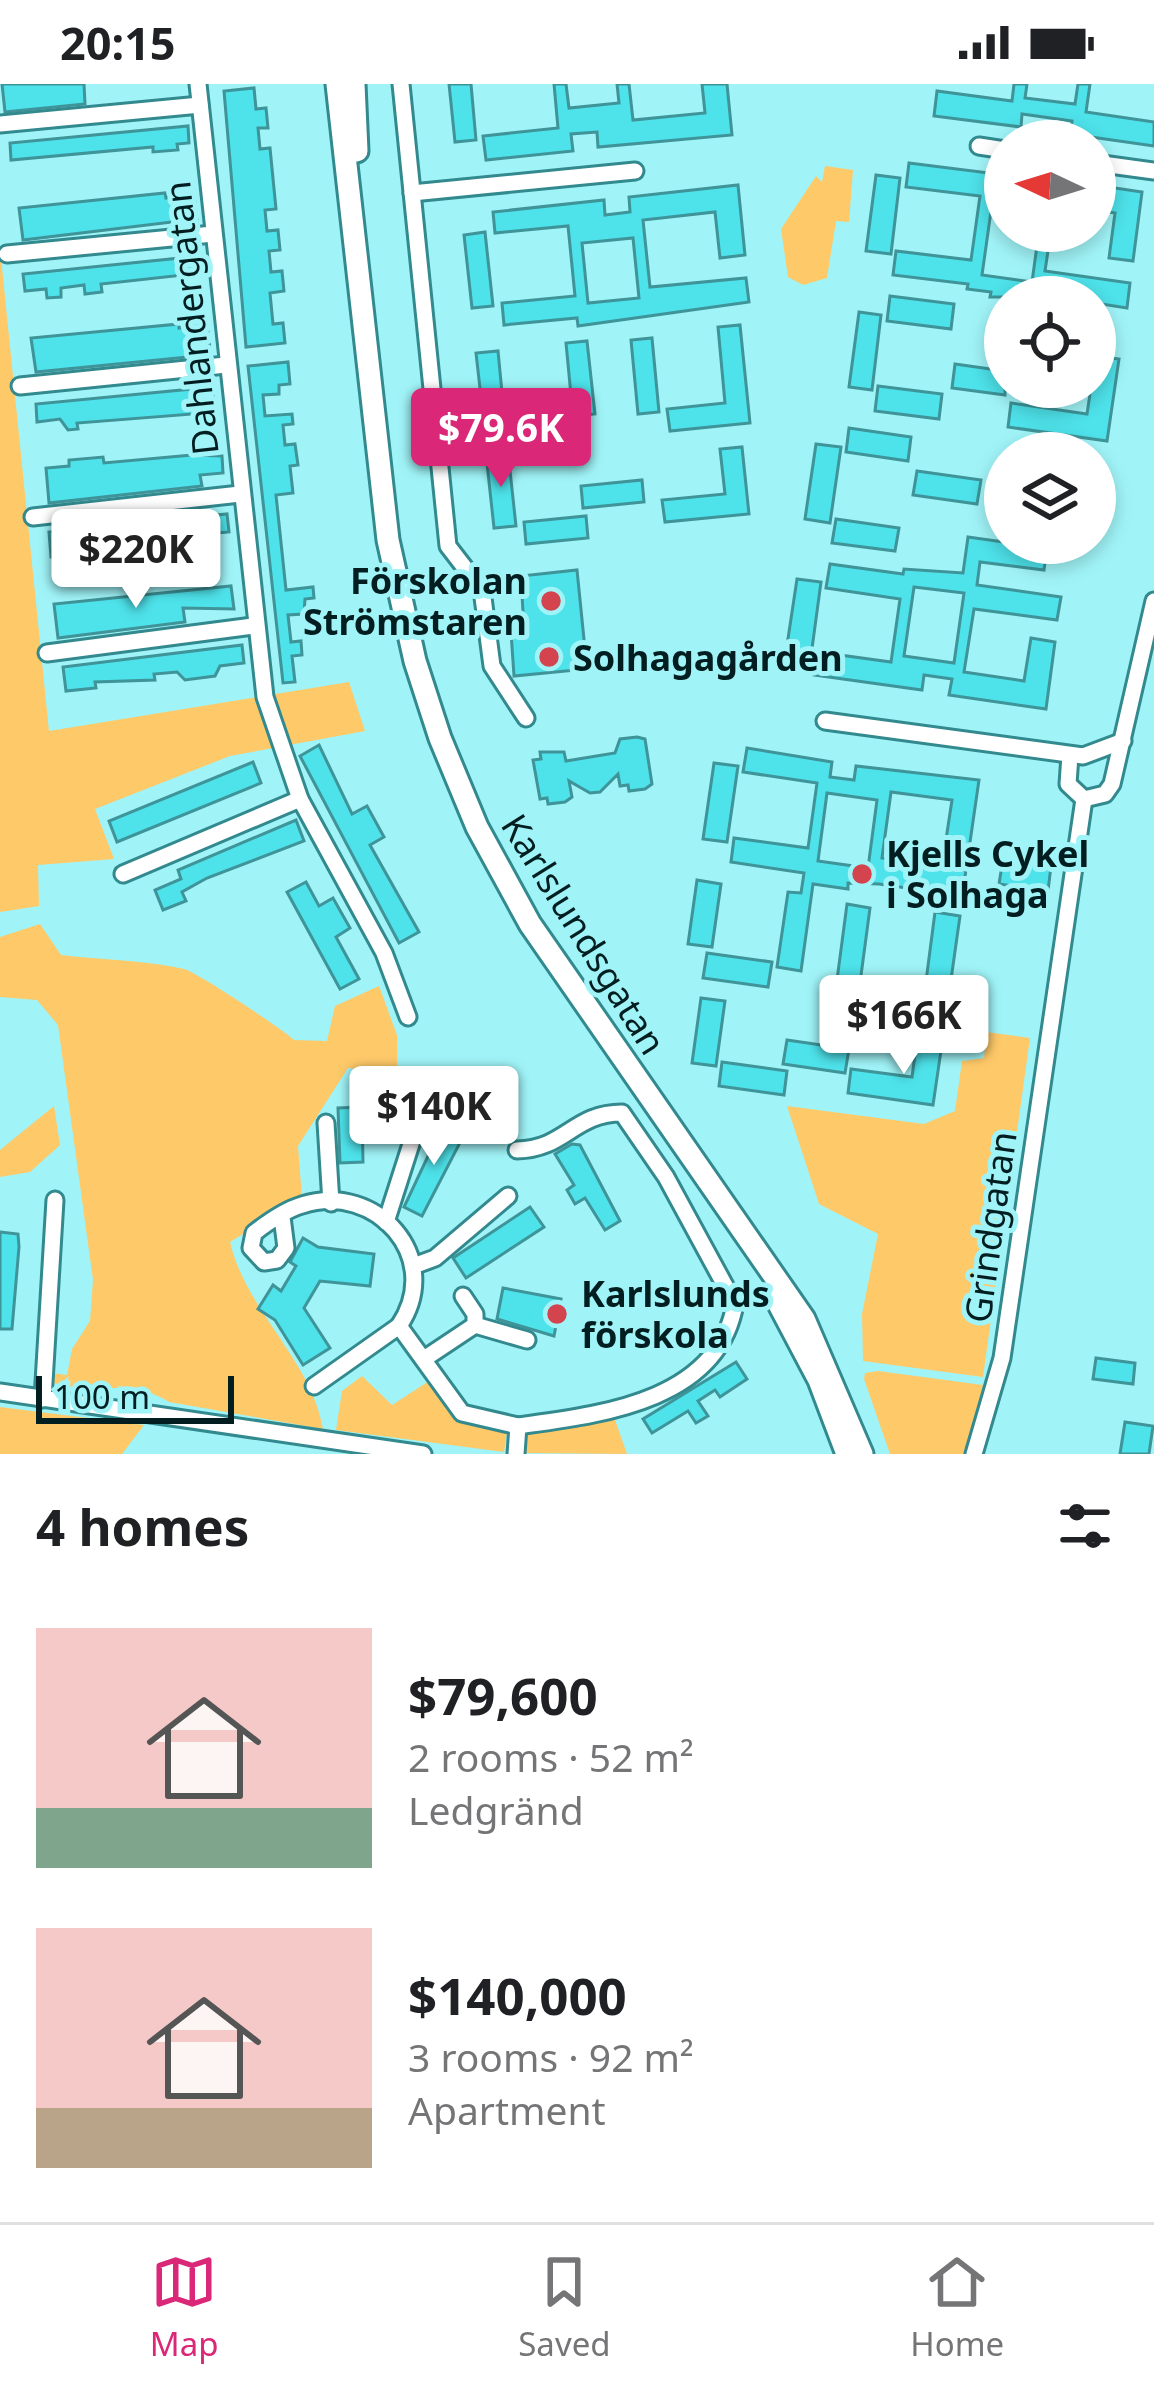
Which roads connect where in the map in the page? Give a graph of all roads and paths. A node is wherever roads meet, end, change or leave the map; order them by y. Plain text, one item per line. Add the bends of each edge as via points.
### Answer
1 (198, 84) edge
2 (337, 84) edge
3 (354, 84) edge
4 (401, 84) edge
5 (200, 105) junction
6 (0, 124) edge
7 (979, 146) dead end
8 (984, 147) edge
9 (1116, 166) edge
10 (1154, 171) edge
11 (635, 172) dead end
12 (412, 193) junction
13 (213, 235) junction
14 (7, 254) dead end
15 (359, 266) junction
16 (226, 364) junction
17 (20, 386) dead end
18 (240, 494) junction
19 (33, 517) dead end
20 (1154, 605) edge
21 (253, 626) junction
22 (47, 652) dead end
23 (526, 718) dead end
24 (825, 721) dead end
25 (1123, 741) junction
26 (1070, 754) junction
27 (1084, 799) junction
28 (300, 800) junction
29 (123, 874) dead end
30 (408, 1017) dead end
31 (420, 1116) dead end
32 (326, 1123) dead end
33 (518, 1150) dead end
34 (508, 1196) dead end
35 (718, 1197) junction
36 (56, 1200) dead end
37 (331, 1203) junction
38 (282, 1217) dead end
39 (386, 1222) junction
40 (416, 1265) junction
41 (463, 1296) dead end
42 (475, 1325) junction
43 (399, 1326) junction
44 (527, 1340) dead end
45 (424, 1359) junction
46 (314, 1387) dead end
47 (0, 1392) edge
48 (43, 1399) junction
49 (518, 1426) junction
50 (423, 1454) edge
51 (516, 1454) edge
52 (847, 1454) edge
53 (862, 1454) edge
54 (974, 1454) edge

1 - 5 street, Dahlandergatan
2 - 15 main road, Karlslundsgatan
3 - 15 main road, Karlslundsgatan
4 - 12 street
5 - 6 street
5 - 13 street, Dahlandergatan
7 - 8 street
9 - 10 street
11 - 12 street
12 - 23 street via 448,546 482,590 495,676
13 - 14 street
13 - 16 street, Dahlandergatan
15 - 35 main road, Karlslundsgatan via 388,539 415,661 478,827 561,971
16 - 17 street
16 - 18 street, Dahlandergatan
18 - 19 street
18 - 21 street, Dahlandergatan
20 - 25 street
21 - 22 street
21 - 28 street, Dahlandergatan via 265,697
24 - 26 street
25 - 26 street via 1100,753
25 - 27 street via 1106,794
26 - 27 street via 1068,784
27 - 54 street, Grindgatan via 1002,1358
28 - 29 street
28 - 30 street, Dahlandergatan via 384,953
31 - 39 street
32 - 37 street
33 - 49 street via 547,1149 571,1128 622,1113 735,1304 714,1354 633,1408
34 - 40 street
35 - 52 main road, Karlslundsgatan via 819,1380
35 - 53 main road, Karlslundsgatan via 804,1319
36 - 48 street
37 - 38 street via 305,1204
37 - 39 street
39 - 40 street
40 - 43 street via 417,1291
41 - 42 street
42 - 44 street
42 - 45 street
43 - 45 street
43 - 46 street
45 - 49 street via 462,1413
47 - 48 street
48 - 50 street
49 - 51 street

